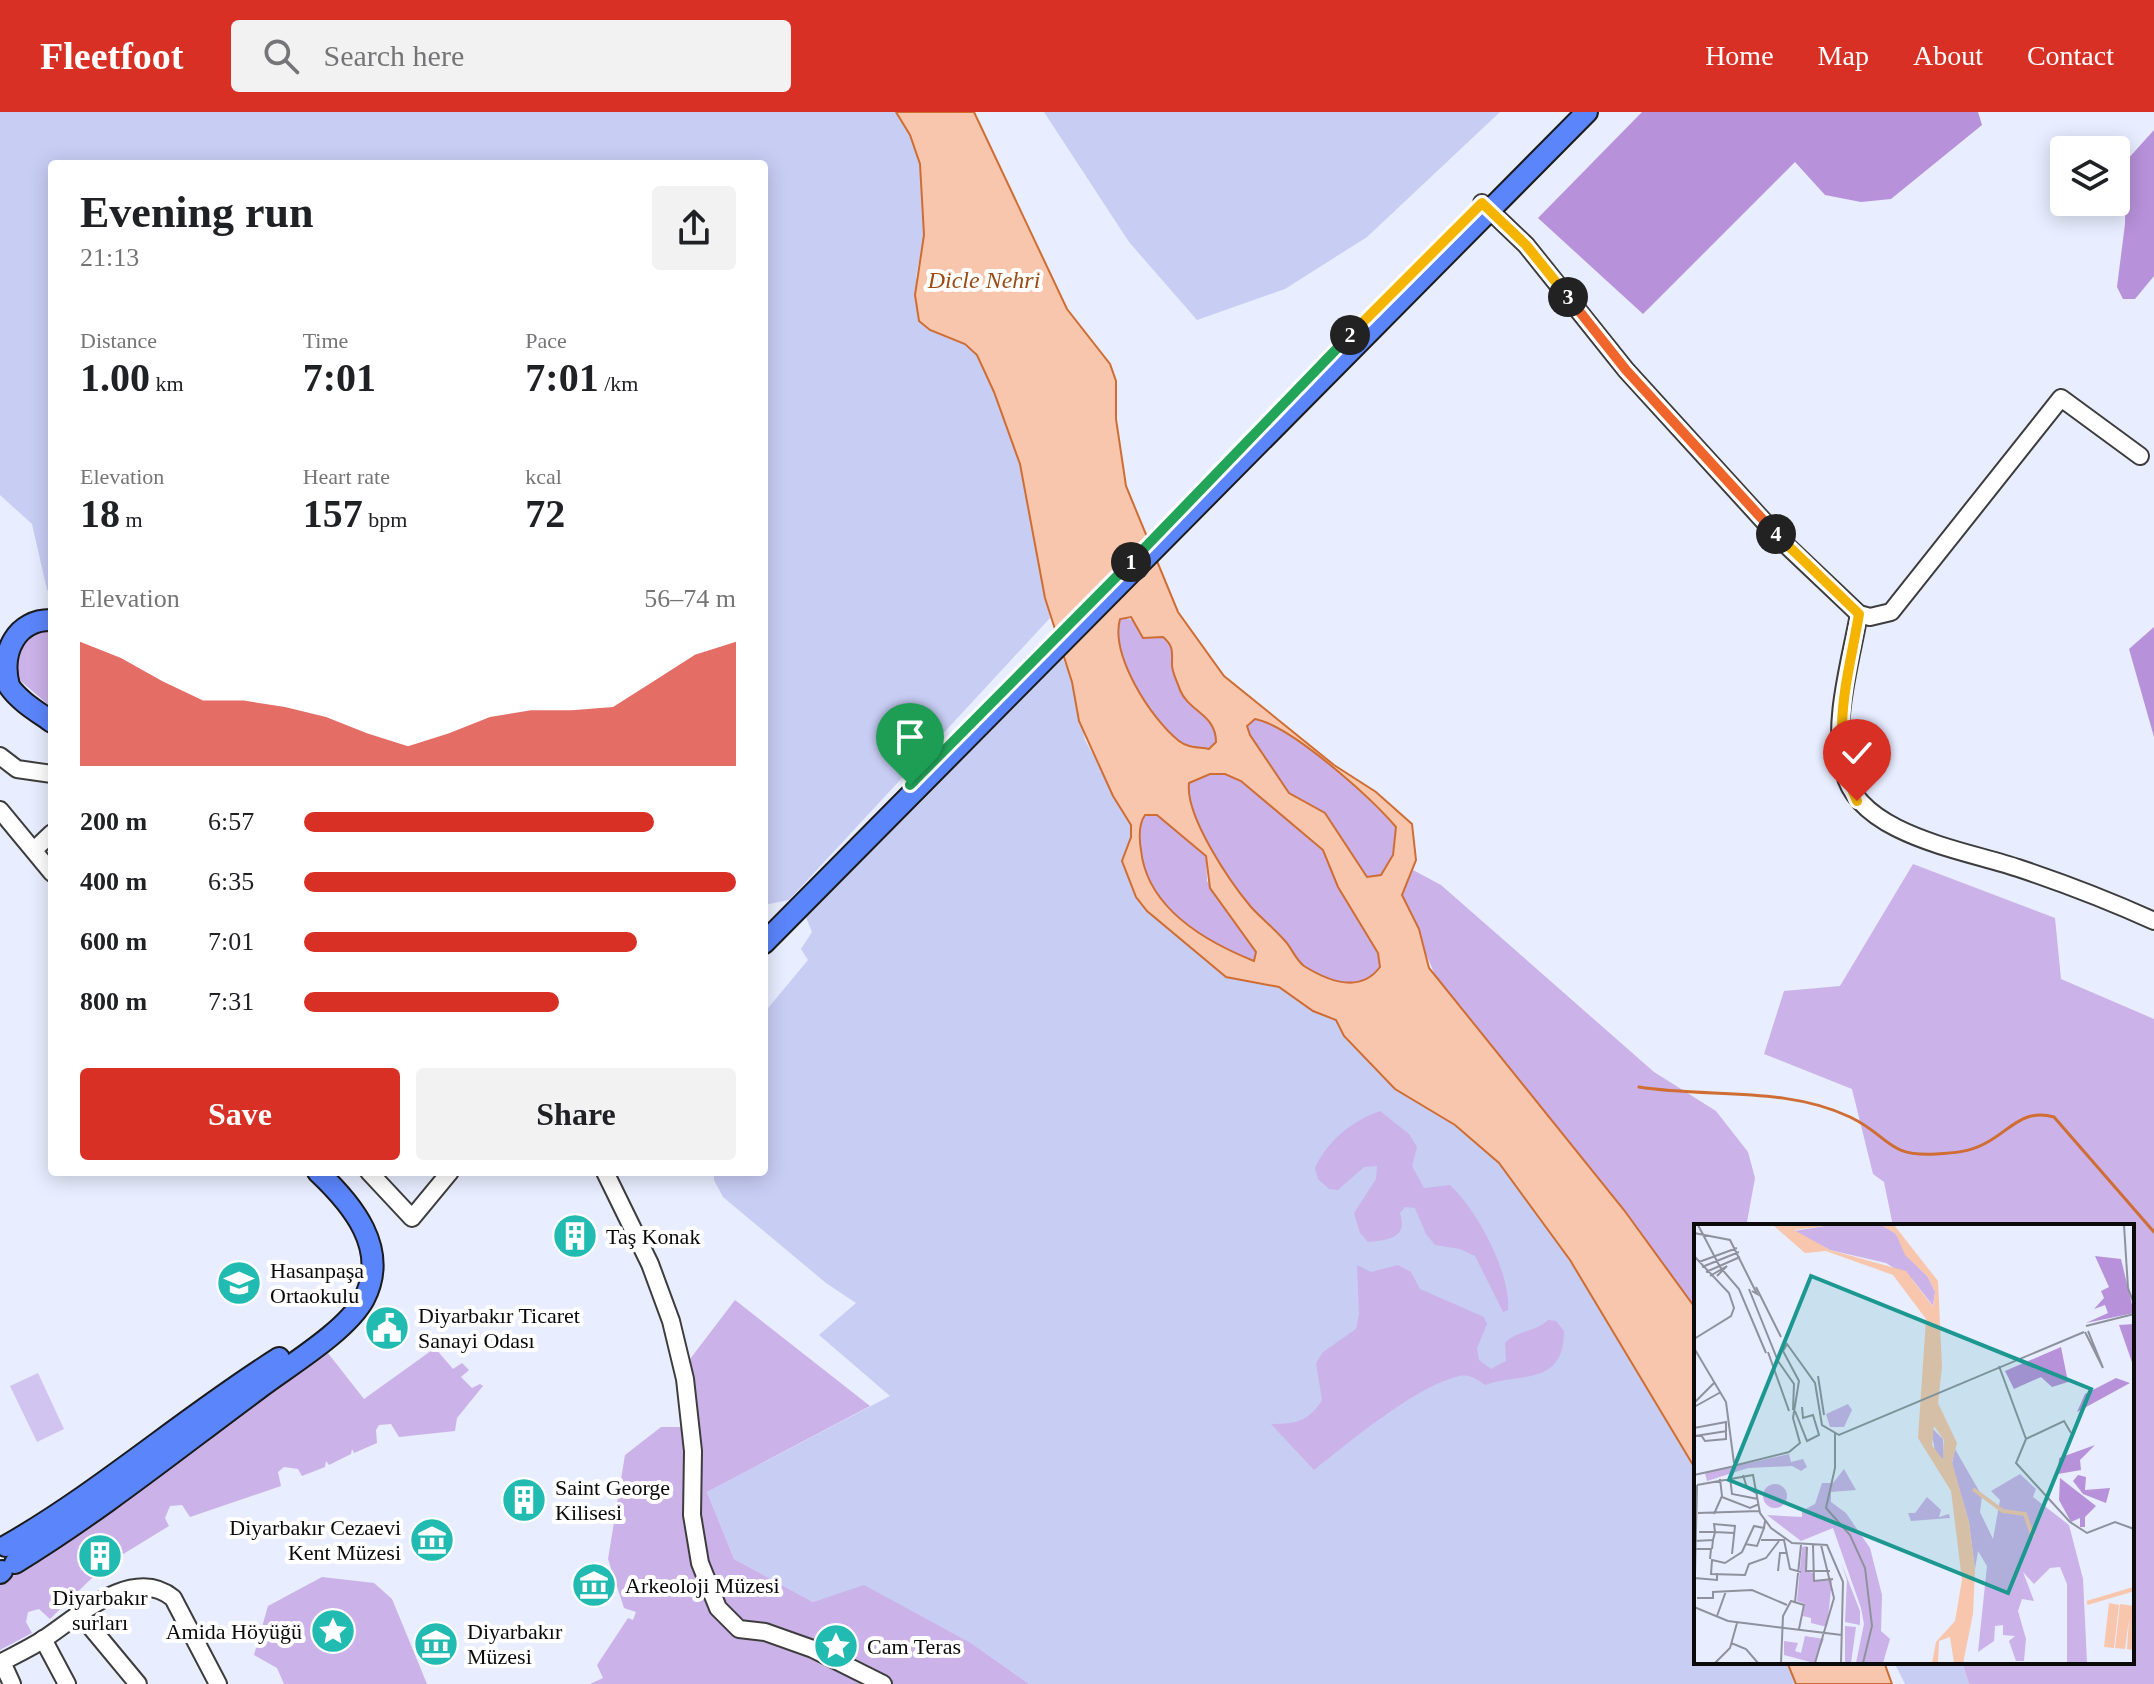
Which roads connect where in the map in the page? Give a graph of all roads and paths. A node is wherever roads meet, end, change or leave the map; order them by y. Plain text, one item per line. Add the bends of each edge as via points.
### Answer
1 (1571, 112) edge
2 (1587, 112) edge
3 (1486, 207) junction
4 (1241, 452) junction
5 (2140, 456) dead end
6 (48, 609) edge
7 (1859, 614) junction
8 (48, 620) edge
9 (0, 629) edge
10 (0, 693) edge
11 (48, 719) edge
12 (48, 732) edge
13 (0, 756) edge
14 (48, 773) edge
15 (0, 810) edge
16 (48, 837) edge
17 (34, 850) junction
18 (48, 868) edge
19 (2154, 921) edge
20 (768, 928) edge
21 (768, 939) edge
22 (305, 1176) edge
23 (322, 1176) edge
24 (377, 1176) edge
25 (447, 1176) edge
26 (607, 1176) edge
27 (3, 1558) edge
28 (79, 1613) junction
29 (43, 1639) junction
30 (1, 1663) edge
31 (12, 1684) edge
32 (67, 1684) edge
33 (138, 1684) edge
34 (218, 1684) edge
35 (883, 1684) edge

1 - 3 main road
2 - 3 main road
3 - 4 main road
3 - 7 street via 1526,245 1626,370 1781,540
4 - 20 main road
4 - 21 main road via 1133,571
5 - 7 street via 2061,398 1891,612
6 - 9 main road via 37,608
7 - 19 street via 1842,711 1841,751 1844,774 1857,801 1889,824 1937,844 2017,868
8 - 11 main road via 20,626 8,638 2,673 10,687
10 - 12 main road
13 - 14 street via 17,769
15 - 17 street
16 - 17 street
17 - 18 street
22 - 27 main road via 336,1206 361,1249 360,1272 344,1308
23 - 27 main road via 357,1213 366,1232 371,1274 364,1300 325,1339 122,1490
24 - 25 street via 412,1218
26 - 35 street via 671,1321 685,1379 693,1451 692,1515 700,1563 718,1608 739,1629 813,1649
28 - 29 street
28 - 33 street
28 - 34 street via 117,1593 162,1589 173,1598
29 - 30 street
29 - 32 street
30 - 31 street

